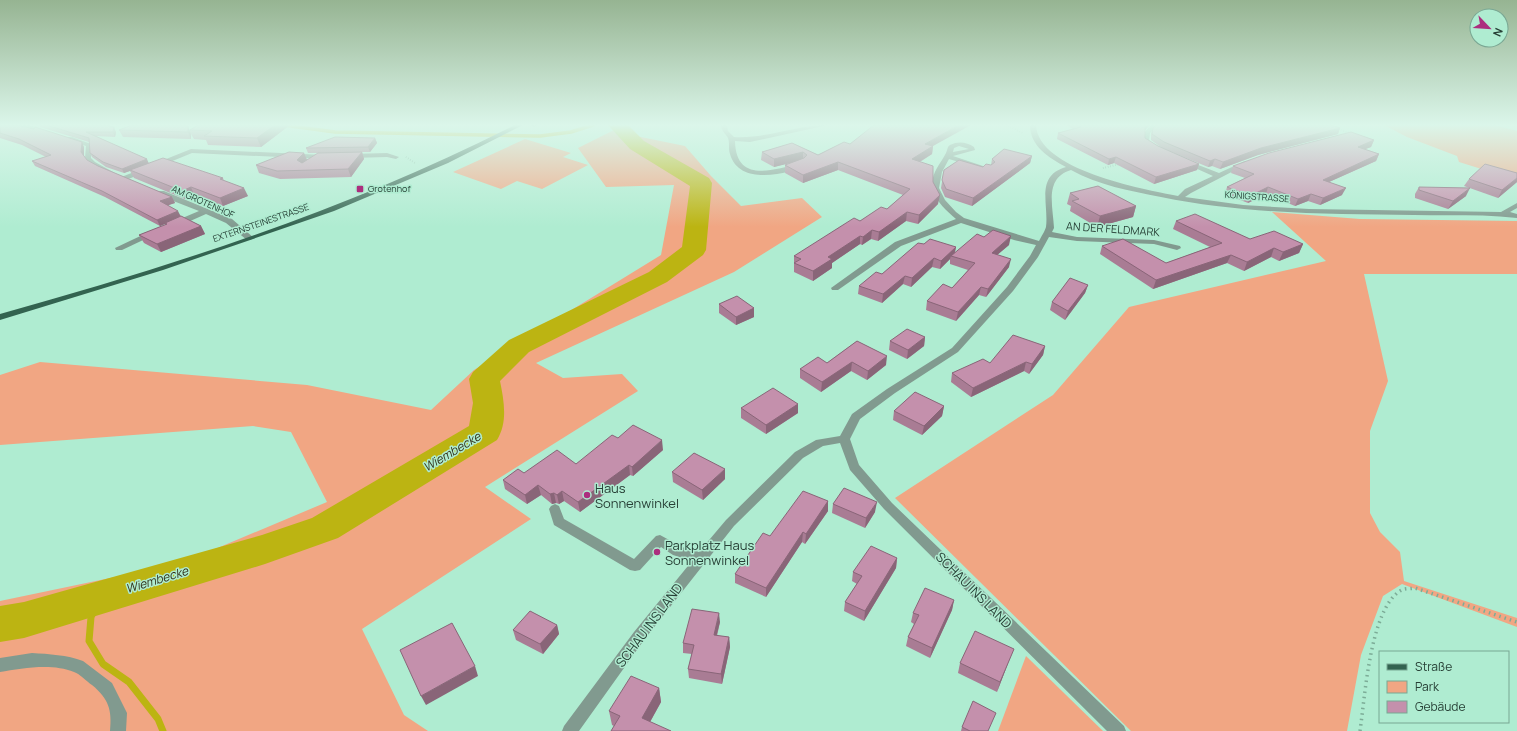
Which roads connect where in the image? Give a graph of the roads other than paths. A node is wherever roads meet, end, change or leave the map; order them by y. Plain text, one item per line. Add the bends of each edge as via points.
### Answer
1 (89, 159) edge
2 (173, 159) edge
3 (315, 159) edge
4 (451, 159) edge
5 (735, 159) edge
6 (946, 159) edge
7 (955, 159) edge
8 (1057, 159) edge
9 (1179, 159) edge
10 (1252, 161) edge
11 (309, 163) edge
12 (802, 163) edge
13 (1070, 168) junction
14 (990, 169) edge
15 (1217, 176) junction
16 (151, 189) edge
17 (1179, 200) junction
18 (1517, 205) edge
19 (207, 211) junction
20 (1508, 215) junction
21 (1517, 216) edge
22 (961, 220) junction
23 (250, 238) junction
24 (1044, 239) junction
25 (119, 248) dead end
26 (1177, 248) dead end
27 (836, 288) dead end
28 (0, 317) edge
29 (844, 439) junction
30 (555, 509) dead end
31 (700, 558) junction
32 (0, 666) edge
33 (118, 731) edge
34 (570, 731) edge
35 (1118, 731) edge

1 - 2 street via 127,180
3 - 11 street
4 - 23 main road, EXTERNSTEINESTRASSE via 403,181
5 - 12 street via 742,168 752,173 766,174 788,170
6 - 22 street via 934,187 943,204
7 - 14 street
8 - 13 street, KÖNIGSTRASSE
9 - 15 street
10 - 15 street
13 - 17 street, KÖNIGSTRASSE via 1130,188
13 - 24 street via 1053,177 1049,185 1050,228
15 - 17 street via 1188,191
16 - 19 street, AM GROTENHOF
17 - 20 street, KÖNIGSTRASSE via 1252,208 1329,212
18 - 20 street via 1506,210
19 - 23 street, AM GROTENHOF via 229,221
19 - 25 street
20 - 21 street, KÖNIGSTRASSE
22 - 24 street, AN DER FELDMARK via 1017,238
22 - 27 street via 898,244
23 - 28 main road, EXTERNSTEINESTRASSE
24 - 26 street, AN DER FELDMARK via 1154,242
24 - 29 street via 1010,289 955,350 856,417
29 - 31 street, SCHAU INS LAND via 820,443 799,454 730,523
29 - 35 street, SCHAU INS LAND via 854,467 888,506
30 - 31 street via 558,522 635,566 660,540 678,551
31 - 34 street, SCHAU INS LAND
32 - 33 street via 32,660 78,666 107,688 119,713

